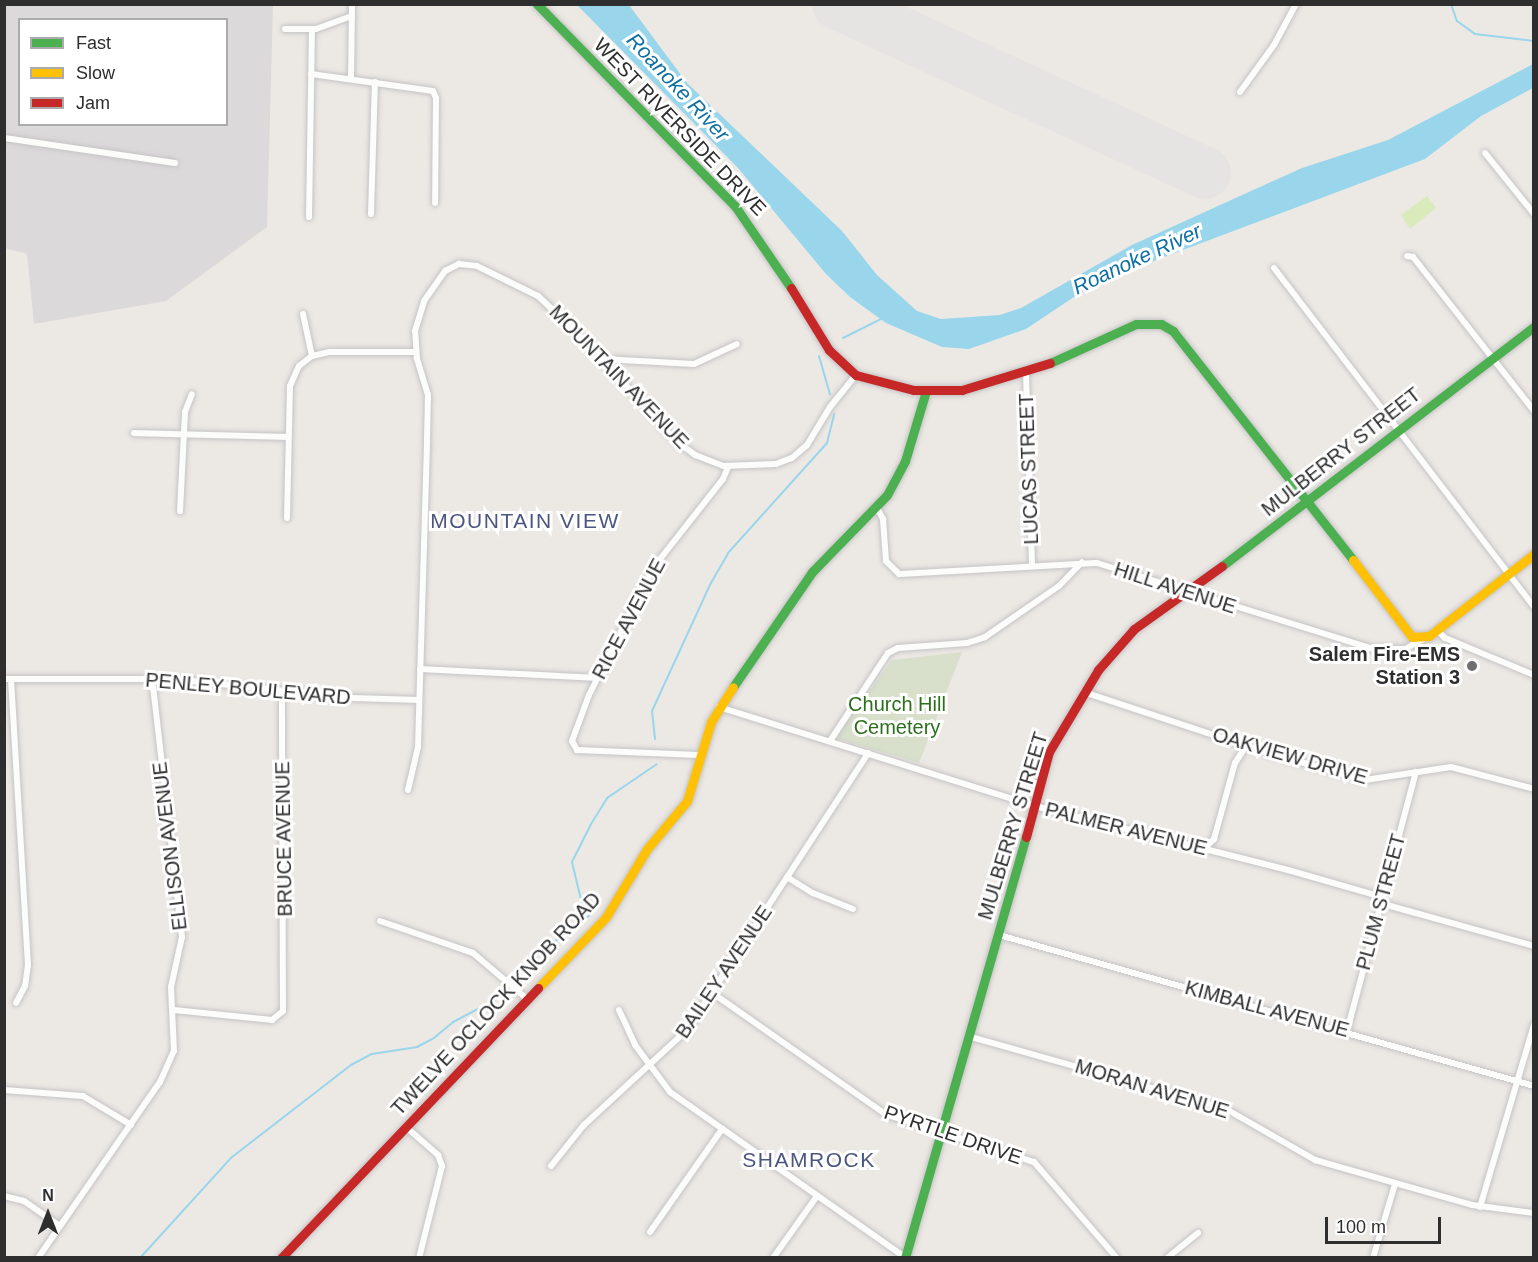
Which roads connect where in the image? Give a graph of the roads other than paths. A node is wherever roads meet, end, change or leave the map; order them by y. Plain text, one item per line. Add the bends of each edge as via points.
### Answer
1 (352, 4) edge
2 (537, 4) edge
3 (1296, 4) edge
4 (352, 16) junction
5 (285, 29) dead end
6 (312, 29) junction
7 (311, 74) junction
8 (351, 79) junction
9 (375, 82) junction
10 (1240, 92) dead end
11 (4, 138) edge
12 (1485, 153) dead end
13 (175, 163) dead end
14 (435, 203) dead end
15 (371, 214) dead end
16 (1533, 214) edge
17 (309, 217) dead end
18 (1407, 256) dead end
19 (1274, 268) dead end
20 (303, 314) dead end
21 (1533, 327) edge
22 (737, 344) dead end
23 (416, 352) junction
24 (312, 356) junction
25 (1493, 358) junction
26 (603, 359) junction
27 (1026, 373) junction
28 (856, 375) junction
29 (926, 391) junction
30 (192, 393) dead end
31 (1533, 411) edge
32 (1399, 431) junction
33 (134, 433) dead end
34 (184, 434) junction
35 (287, 437) junction
36 (728, 467) junction
37 (1307, 504) junction
38 (877, 508) junction
39 (180, 511) dead end
40 (286, 518) dead end
41 (1533, 554) edge
42 (1082, 562) junction
43 (1032, 565) junction
44 (1509, 573) junction
45 (1191, 591) junction
46 (1533, 607) edge
47 (1437, 630) junction
48 (1423, 639) junction
49 (420, 669) junction
50 (1533, 675) edge
51 (598, 678) junction
52 (8, 679) edge
53 (152, 679) junction
54 (282, 691) junction
55 (1084, 692) junction
56 (419, 700) junction
57 (719, 707) junction
58 (830, 741) junction
59 (1246, 746) junction
60 (868, 753) junction
61 (699, 755) junction
62 (1416, 772) junction
63 (1533, 789) edge
64 (408, 790) dead end
65 (1035, 806) junction
66 (1205, 849) junction
67 (788, 877) junction
68 (1381, 900) junction
69 (853, 909) dead end
70 (380, 921) dead end
71 (999, 934) junction
72 (1533, 946) edge
73 (711, 992) junction
74 (527, 999) junction
75 (16, 1003) dead end
76 (174, 1010) junction
77 (619, 1010) dead end
78 (1533, 1025) edge
79 (1347, 1031) junction
80 (971, 1037) junction
81 (649, 1067) junction
82 (1518, 1081) junction
83 (1533, 1086) edge
84 (4, 1090) edge
85 (131, 1125) junction
86 (406, 1127) junction
87 (722, 1129) junction
88 (943, 1136) junction
89 (551, 1166) dead end
90 (1395, 1184) junction
91 (817, 1196) junction
92 (4, 1197) edge
93 (1480, 1207) junction
94 (1533, 1213) edge
95 (60, 1226) junction
96 (650, 1232) dead end
97 (1198, 1233) dead end
98 (38, 1257) edge
99 (281, 1257) edge
100 (419, 1257) edge
101 (773, 1257) edge
102 (905, 1257) edge
103 (1117, 1257) edge
104 (1167, 1257) edge
105 (1373, 1257) edge

1 - 4 street
2 - 28 street, WEST RIVERSIDE DRIVE via 735,206 762,241 829,351
3 - 10 street via 1274,45
4 - 6 street
4 - 8 street
5 - 6 street
6 - 7 street
7 - 8 street
7 - 17 street
8 - 9 street
9 - 14 street via 435,94
9 - 15 street
11 - 13 street
12 - 16 street
18 - 25 street via 1413,257
19 - 32 street
20 - 24 street
21 - 25 street, MULBERRY STREET
22 - 26 street via 694,364
23 - 24 street via 330,352
23 - 26 street, MOUNTAIN AVENUE via 418,317 429,290 445,271 466,264 538,296
23 - 49 street, MOUNTAIN AVENUE via 428,395
24 - 35 street via 299,366 291,380
25 - 31 street
25 - 32 street, MULBERRY STREET
26 - 36 street, MOUNTAIN AVENUE via 680,445
27 - 29 street, WEST RIVERSIDE DRIVE via 962,390
27 - 37 street, WEST RIVERSIDE DRIVE via 1136,324 1156,323 1173,331 1197,358
27 - 43 street, LUCAS STREET
28 - 29 street, WEST RIVERSIDE DRIVE
28 - 36 street, MOUNTAIN AVENUE via 800,452 776,464
29 - 38 street, TWELVE OCLOCK KNOB ROAD via 905,460
30 - 34 street via 186,408
32 - 37 street, MULBERRY STREET
32 - 44 street
33 - 34 street
34 - 35 street
34 - 39 street
35 - 40 street
36 - 51 street, RICE AVENUE via 723,479 653,568
37 - 45 street, MULBERRY STREET
37 - 48 street via 1408,634
38 - 43 street, HILL AVENUE via 883,519 888,566 899,574
38 - 57 street, TWELVE OCLOCK KNOB ROAD via 812,572
41 - 44 street
42 - 43 street, HILL AVENUE
42 - 45 street, HILL AVENUE via 1105,564
42 - 58 street via 1059,586 985,637 967,643 898,648 888,653
44 - 46 street
44 - 47 street
45 - 48 street, HILL AVENUE via 1373,649 1405,649
45 - 55 street, MULBERRY STREET via 1120,641
47 - 48 street
47 - 50 street via 1445,638
49 - 51 street
49 - 56 street, MOUNTAIN AVENUE
51 - 61 street, RICE AVENUE via 574,733 572,741 578,750
52 - 53 street, PENLEY BOULEVARD
52 - 75 street via 28,965
53 - 54 street, PENLEY BOULEVARD
53 - 76 street, ELLISON AVENUE via 182,937 172,977
54 - 56 street, PENLEY BOULEVARD
54 - 76 street, BRUCE AVENUE via 283,1011 272,1020
55 - 59 street, OAKVIEW DRIVE
55 - 65 street, MULBERRY STREET via 1055,738
56 - 64 street, MOUNTAIN AVENUE via 418,747
57 - 58 street, PALMER AVENUE
57 - 61 street, TWELVE OCLOCK KNOB ROAD
58 - 60 street, PALMER AVENUE
59 - 62 street, OAKVIEW DRIVE via 1365,780
59 - 66 street via 1235,763 1214,839
60 - 65 street, PALMER AVENUE
60 - 67 street, BAILEY AVENUE
61 - 74 street, TWELVE OCLOCK KNOB ROAD via 687,801 647,849 606,917
62 - 63 street, OAKVIEW DRIVE via 1464,768
62 - 68 street, PLUM STREET
65 - 66 street, PALMER AVENUE
65 - 71 street, MULBERRY STREET
66 - 68 street, PALMER AVENUE via 1375,895
67 - 69 street via 813,893
67 - 73 street, BAILEY AVENUE
68 - 72 street, PALMER AVENUE
68 - 79 street, PLUM STREET
70 - 74 street via 473,953
71 - 79 street, KIMBALL AVENUE
71 - 80 street, MULBERRY STREET
73 - 81 street, BAILEY AVENUE via 678,1041
73 - 88 street, PYRTLE DRIVE via 870,1105
74 - 86 street, TWELVE OCLOCK KNOB ROAD
76 - 85 street, ELLISON AVENUE via 176,1032 170,1062
77 - 81 street
78 - 82 street
79 - 82 street, KIMBALL AVENUE
80 - 88 street, MULBERRY STREET
80 - 90 street, MORAN AVENUE via 1226,1110 1309,1158
81 - 87 street via 670,1092
81 - 89 street, BAILEY AVENUE via 584,1125
82 - 83 street, KIMBALL AVENUE
82 - 93 street
84 - 85 street via 83,1096
85 - 95 street, ELLISON AVENUE
86 - 99 street, TWELVE OCLOCK KNOB ROAD
86 - 100 street via 438,1155 442,1166
87 - 91 street
87 - 96 street
88 - 102 street, MULBERRY STREET
88 - 103 street, PYRTLE DRIVE via 1035,1162
90 - 93 street, MORAN AVENUE
90 - 105 street
91 - 101 street
91 - 102 street
92 - 95 street via 24,1201
93 - 94 street, MORAN AVENUE
95 - 98 street, ELLISON AVENUE
97 - 104 street

